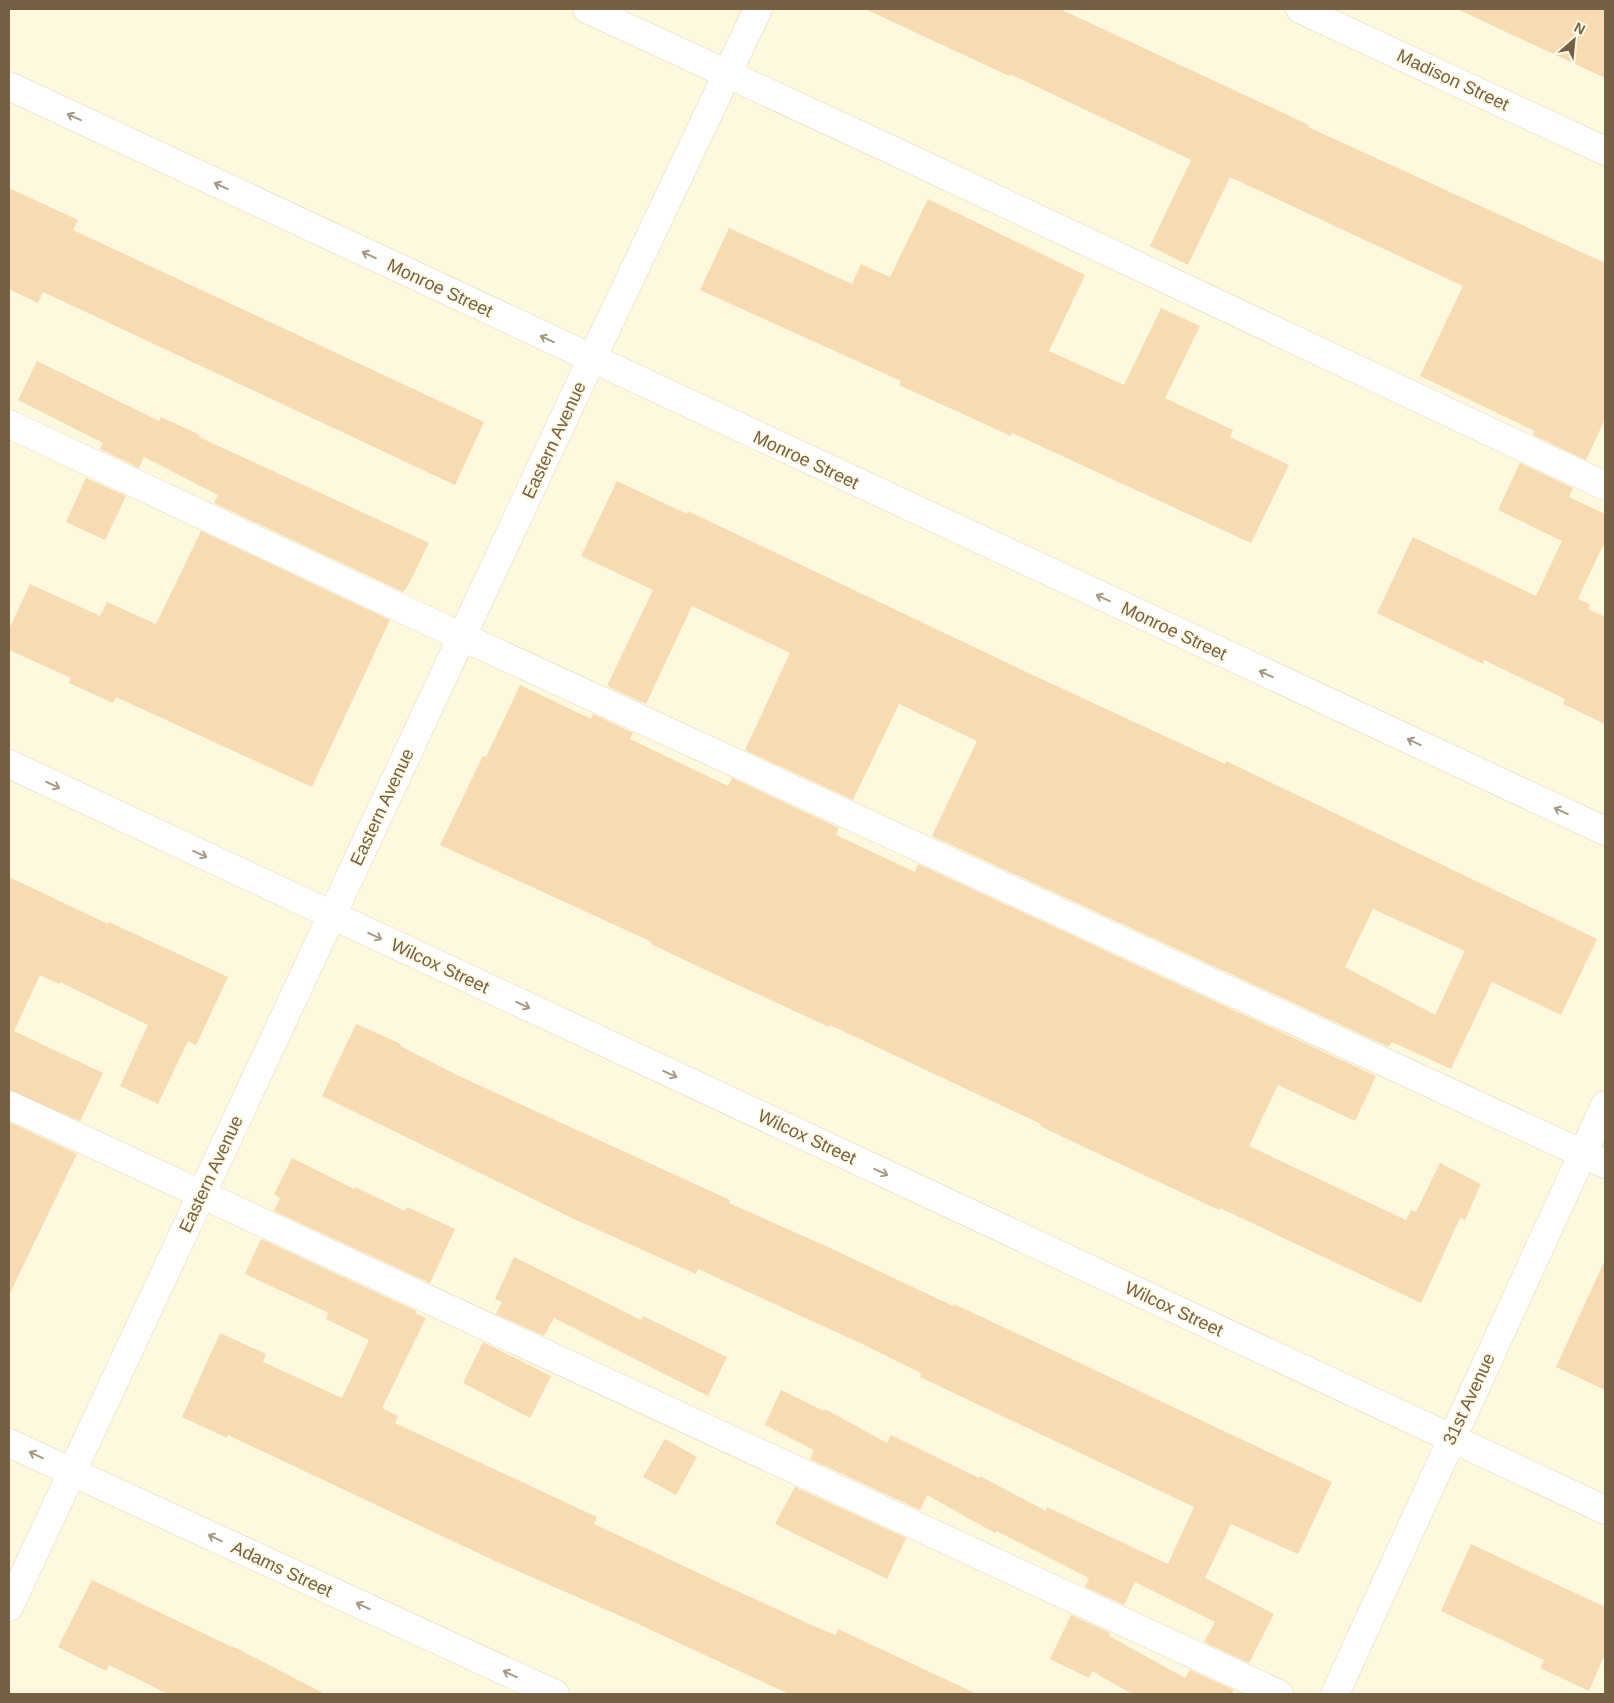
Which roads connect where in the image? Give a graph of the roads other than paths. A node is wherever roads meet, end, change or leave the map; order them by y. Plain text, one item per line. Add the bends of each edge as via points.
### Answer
1 (586, 9) edge
2 (758, 9) edge
3 (1300, 9) edge
4 (727, 73) junction
5 (9, 86) edge
6 (1605, 151) edge
7 (591, 360) junction
8 (9, 424) edge
9 (1605, 486) edge
10 (462, 636) junction
11 (9, 764) edge
12 (1605, 831) edge
13 (331, 916) junction
14 (9, 1105) edge
15 (1605, 1105) edge
16 (1594, 1159) edge
17 (201, 1195) junction
18 (1451, 1438) junction
19 (9, 1443) edge
20 (72, 1472) junction
21 (1605, 1510) edge
22 (9, 1606) edge
23 (555, 1694) edge
24 (1279, 1694) edge
25 (1335, 1694) edge

1 - 4 street
2 - 4 street, Eastern Avenue
3 - 6 street, Madison Street
4 - 7 street, Eastern Avenue
4 - 9 street
7 -> 5 street, Monroe Street
7 - 10 street, Eastern Avenue
12 -> 7 street, Monroe Street
8 - 10 street
10 - 13 street, Eastern Avenue
10 - 16 street
11 -> 13 street, Wilcox Street
13 - 17 street, Eastern Avenue
13 -> 18 street, Wilcox Street
14 - 17 street
15 - 16 street, 31st Avenue
16 - 18 street, 31st Avenue
17 - 20 street, Eastern Avenue
17 - 24 street
18 - 21 street, Wilcox Street
18 - 25 street, 31st Avenue
20 -> 19 street, Adams Street
20 - 22 street, Eastern Avenue
23 -> 20 street, Adams Street

